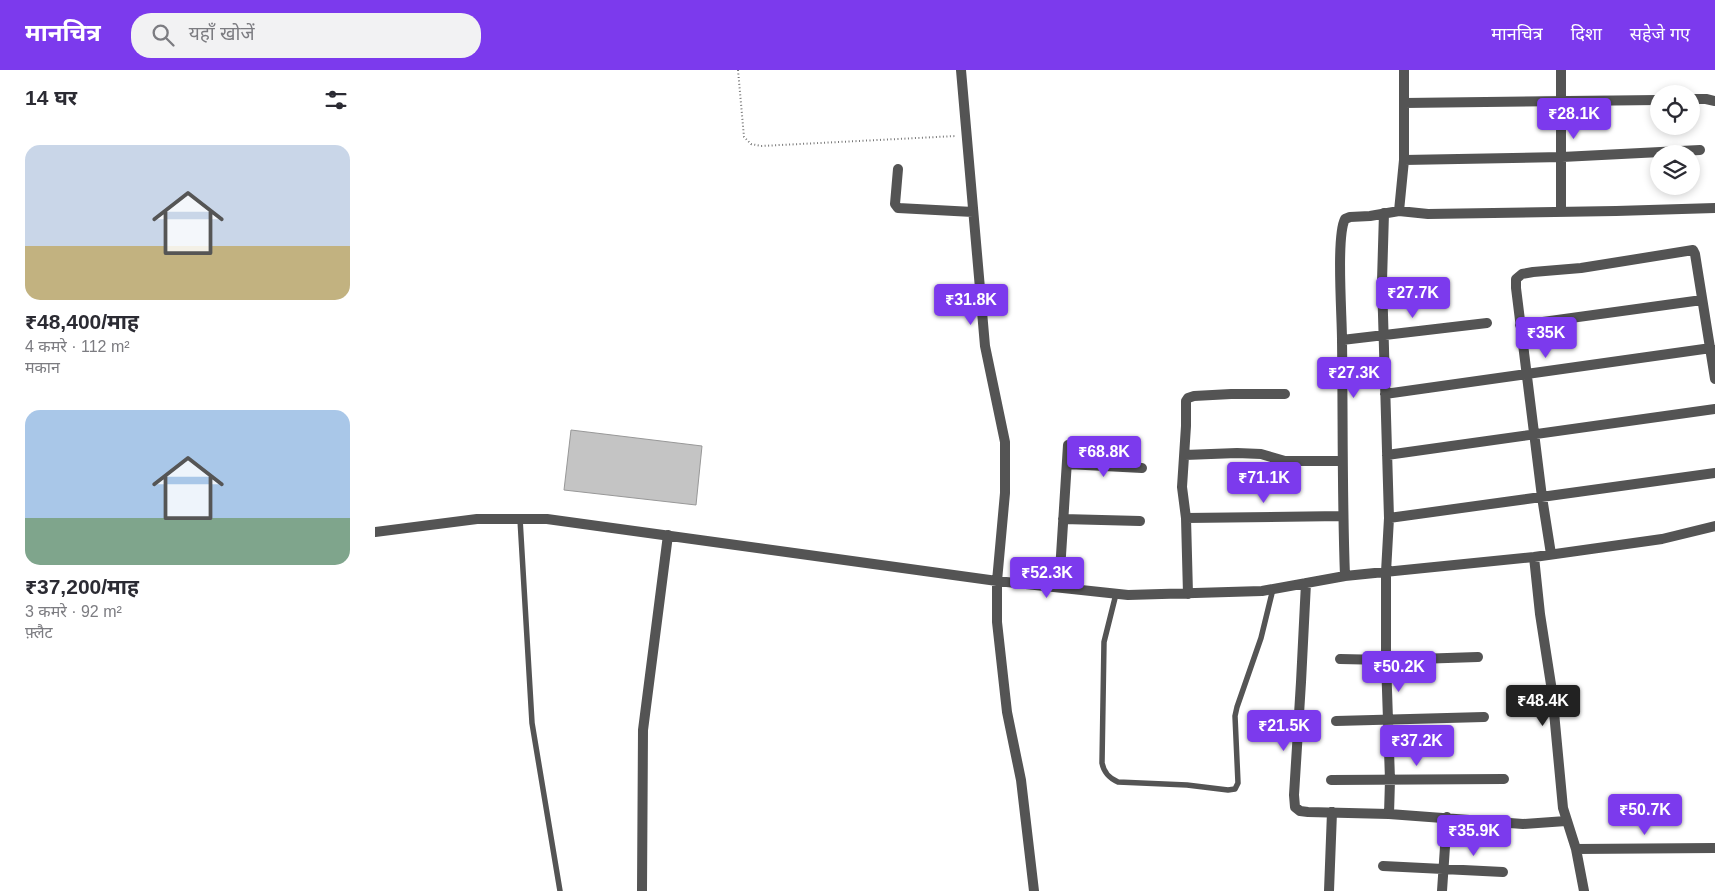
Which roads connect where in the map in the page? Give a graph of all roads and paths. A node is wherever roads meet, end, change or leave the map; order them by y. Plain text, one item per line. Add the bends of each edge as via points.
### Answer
1 (738, 70) edge
2 (961, 70) edge
3 (1404, 70) edge
4 (1561, 70) edge
5 (1700, 99) edge
6 (1650, 100) edge
7 (1561, 101) junction
8 (1715, 101) edge
9 (1404, 103) junction
10 (966, 136) junction
11 (1650, 153) edge
12 (1561, 157) junction
13 (1404, 160) junction
14 (898, 169) dead end
15 (1715, 208) edge
16 (1399, 211) junction
17 (1561, 211) junction
18 (973, 212) junction
19 (1384, 213) junction
20 (1702, 300) junction
21 (1487, 323) dead end
22 (1520, 325) junction
23 (1383, 335) junction
24 (1342, 340) junction
25 (1711, 348) junction
26 (1526, 374) junction
27 (1715, 379) edge
28 (1285, 394) dead end
29 (1385, 394) junction
30 (1715, 409) edge
31 (1534, 436) junction
32 (1068, 445) dead end
33 (1185, 455) junction
34 (1387, 455) junction
35 (1342, 461) junction
36 (1067, 464) junction
37 (1142, 468) dead end
38 (1715, 473) edge
39 (1542, 497) junction
40 (1343, 516) junction
41 (1063, 518) junction
42 (1185, 518) junction
43 (1389, 518) junction
44 (520, 519) junction
45 (1139, 521) dead end
46 (1715, 526) edge
47 (375, 532) edge
48 (668, 535) junction
49 (1551, 554) junction
50 (1534, 557) junction
51 (1386, 572) junction
52 (1345, 576) junction
53 (997, 581) junction
54 (1305, 583) junction
55 (1059, 588) junction
56 (1273, 589) junction
57 (1116, 594) junction
58 (1189, 594) junction
59 (1478, 657) dead end
60 (1340, 659) dead end
61 (1386, 660) junction
62 (1483, 717) dead end
63 (1387, 720) junction
64 (1337, 721) dead end
65 (1504, 779) dead end
66 (1331, 780) dead end
67 (1390, 780) junction
68 (1332, 812) junction
69 (1389, 814) junction
70 (1447, 818) junction
71 (1566, 821) junction
72 (1715, 848) edge
73 (1576, 849) junction
74 (1383, 866) dead end
75 (1443, 868) junction
76 (1503, 872) dead end
77 (560, 891) edge
78 (642, 891) edge
79 (1034, 891) edge
80 (1329, 891) edge
81 (1442, 891) edge
82 (1584, 891) edge

1 - 10 path via 744,137 751,144
2 - 10 street
3 - 9 street
4 - 7 street
5 - 8 street
6 - 7 street
7 - 9 street
7 - 12 street
9 - 13 street
10 - 18 street
11 - 12 street
12 - 13 street
12 - 17 street
13 - 16 street
14 - 18 street via 895,204 898,208
15 - 17 street
16 - 17 street via 1427,214
16 - 19 street
18 - 53 street via 985,346 1005,442 1004,523
19 - 23 street
19 - 24 street via 1350,217 1342,224
20 - 22 street
20 - 22 street via 1695,254 1689,250 1522,274 1516,279 1515,288
20 - 25 street
21 - 23 street
22 - 26 street
23 - 24 street
23 - 29 street
24 - 35 street
25 - 26 street
25 - 27 street
26 - 29 street
26 - 31 street
28 - 33 street via 1188,398
29 - 34 street
30 - 31 street
31 - 34 street
31 - 39 street
32 - 36 street
33 - 35 street via 1237,453 1261,454 1285,461
33 - 42 street via 1182,487
34 - 43 street
35 - 40 street
36 - 37 street
36 - 41 street
38 - 39 street
39 - 43 street
39 - 49 street
40 - 42 street
40 - 52 street
41 - 45 street
41 - 55 street
42 - 58 street
43 - 51 street
44 - 47 street via 477,519
44 - 48 street via 547,519
44 - 77 lane via 532,723
46 - 49 street via 1662,539
48 - 53 street
48 - 78 street via 643,730
49 - 50 street
50 - 51 street
50 - 71 street
51 - 52 street
51 - 61 street
52 - 54 street
53 - 55 street
53 - 79 street via 1002,678 1021,780
54 - 56 street
54 - 68 street via 1294,802 1300,811
55 - 57 street
56 - 57 lane via 1261,638 1237,707 1238,782 1235,789 1228,790 1118,782 1104,770 1105,642
56 - 58 street
57 - 58 street
59 - 61 street
60 - 61 street
61 - 63 street
62 - 63 street
63 - 64 street
63 - 67 street
65 - 67 street
66 - 67 street
67 - 69 street
68 - 69 street
68 - 80 street
69 - 70 street
70 - 71 street via 1523,824
70 - 75 street
71 - 73 street
72 - 73 street
73 - 82 street
74 - 75 street
75 - 76 street
75 - 81 street

